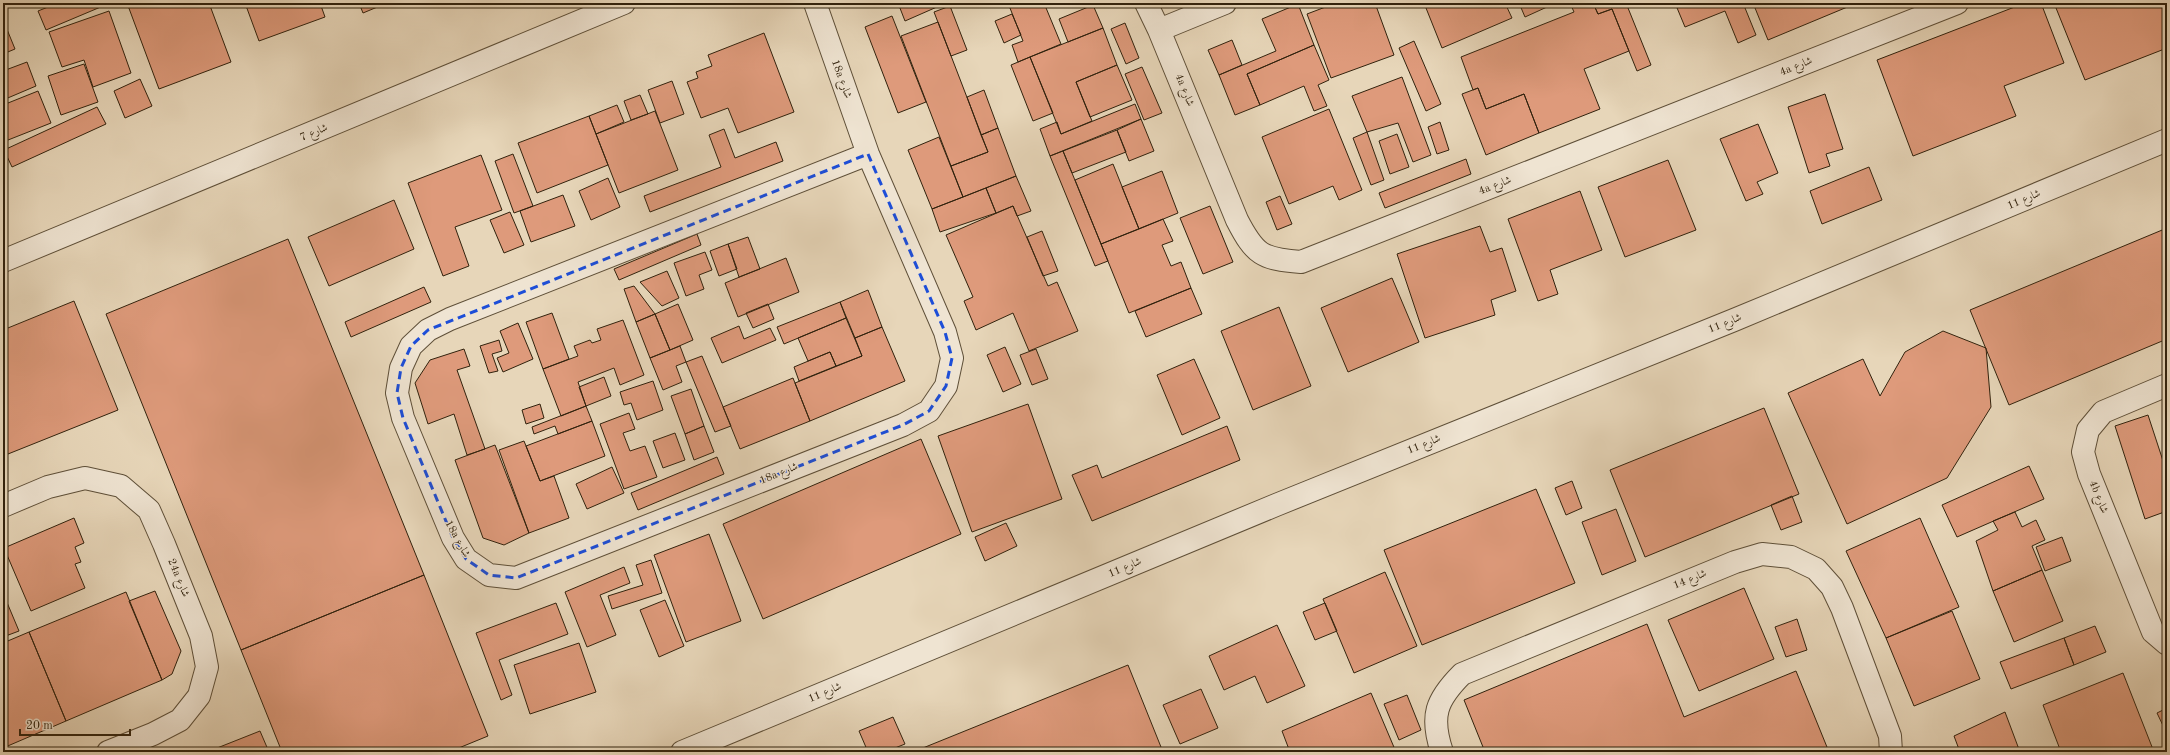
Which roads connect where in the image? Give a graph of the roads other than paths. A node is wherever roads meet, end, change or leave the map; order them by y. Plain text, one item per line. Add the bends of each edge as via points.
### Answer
1 (624, 3) edge
2 (814, 3) edge
3 (1146, 3) edge
4 (1225, 3) edge
5 (1957, 3) edge
6 (1159, 30) junction
7 (2167, 140) edge
8 (868, 154) junction
9 (3, 261) edge
10 (2167, 385) edge
11 (3, 506) edge
12 (2167, 644) edge
13 (108, 752) edge
14 (682, 752) edge
15 (1442, 752) edge
16 (1891, 752) edge

1 - 9 street, شارع 7
2 - 8 street, 18a شارع
3 - 6 street, 4a شارع
4 - 6 street
5 - 6 street, 4a شارع via 1301,262 1273,260 1250,245 1237,220
7 - 14 street, شارع 11
8 - 8 street, 18a شارع via 945,332 952,358 946,386 929,411 903,425 516,578 489,575 466,559 454,538 403,418 397,394 401,368 411,346 428,330 450,318
10 - 12 street, 4b شارع via 2103,412 2088,430 2083,452 2089,474 2153,632
11 - 13 street, 24a شارع via 48,488 85,478 121,486 150,510 201,636 207,667 199,696 180,720
15 - 16 street, شارع 14 via 1436,733 1436,712 1445,690 1462,674 1735,562 1762,554 1791,557 1816,569 1832,586 1890,736

